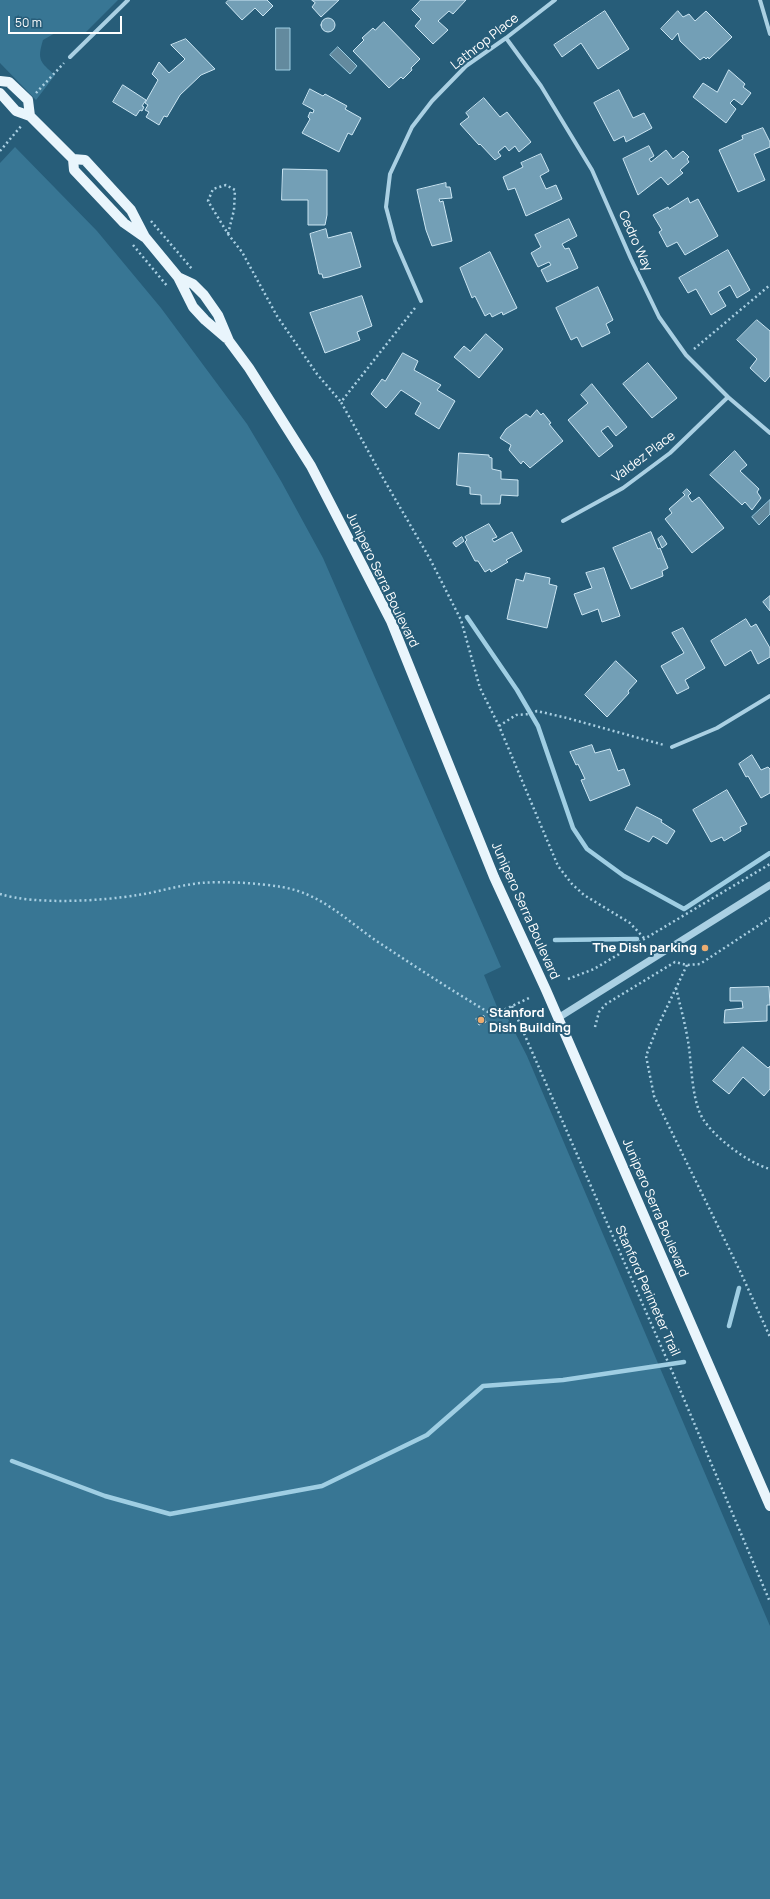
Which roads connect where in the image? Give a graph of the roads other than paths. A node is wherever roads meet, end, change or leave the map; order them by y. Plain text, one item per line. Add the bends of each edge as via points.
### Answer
1 (128, 0) edge
2 (555, 0) edge
3 (760, 0) edge
4 (770, 34) edge
5 (506, 38) junction
6 (70, 57) road end
7 (0, 81) edge
8 (0, 93) edge
9 (30, 116) junction
10 (73, 159) junction
11 (145, 237) junction
12 (178, 277) junction
13 (420, 301) road end
14 (230, 341) junction
15 (728, 397) junction
16 (770, 433) edge
17 (563, 521) dead end
18 (770, 696) edge
19 (672, 747) road end
20 (770, 885) edge
21 (558, 1018) junction
22 (770, 1506) edge

1 - 6 street
2 - 5 street, Lathrop Place
3 - 4 street
5 - 13 street, Lathrop Place via 466,66 432,101 412,127 390,174 386,207 395,241
5 - 15 street, Cedro Way via 541,86 592,170 659,317 686,355
7 - 9 main road via 9,82 28,100
8 - 9 main road, Junipero Serra Boulevard via 16,111
9 - 10 main road, Junipero Serra Boulevard
10 - 11 main road, Junipero Serra Boulevard via 74,170 124,223
10 - 11 main road, Junipero Serra Boulevard via 85,160 90,165 131,210
11 - 12 main road, Junipero Serra Boulevard
12 - 14 main road, Junipero Serra Boulevard via 193,307
12 - 14 main road, Junipero Serra Boulevard via 192,284 204,295 218,315
14 - 21 main road, Junipero Serra Boulevard via 311,466 390,621 494,878
15 - 16 street, Cedro Way
15 - 17 street, Valdez Place via 670,453 623,488
18 - 19 street via 717,728
20 - 21 street
21 - 22 main road, Junipero Serra Boulevard

